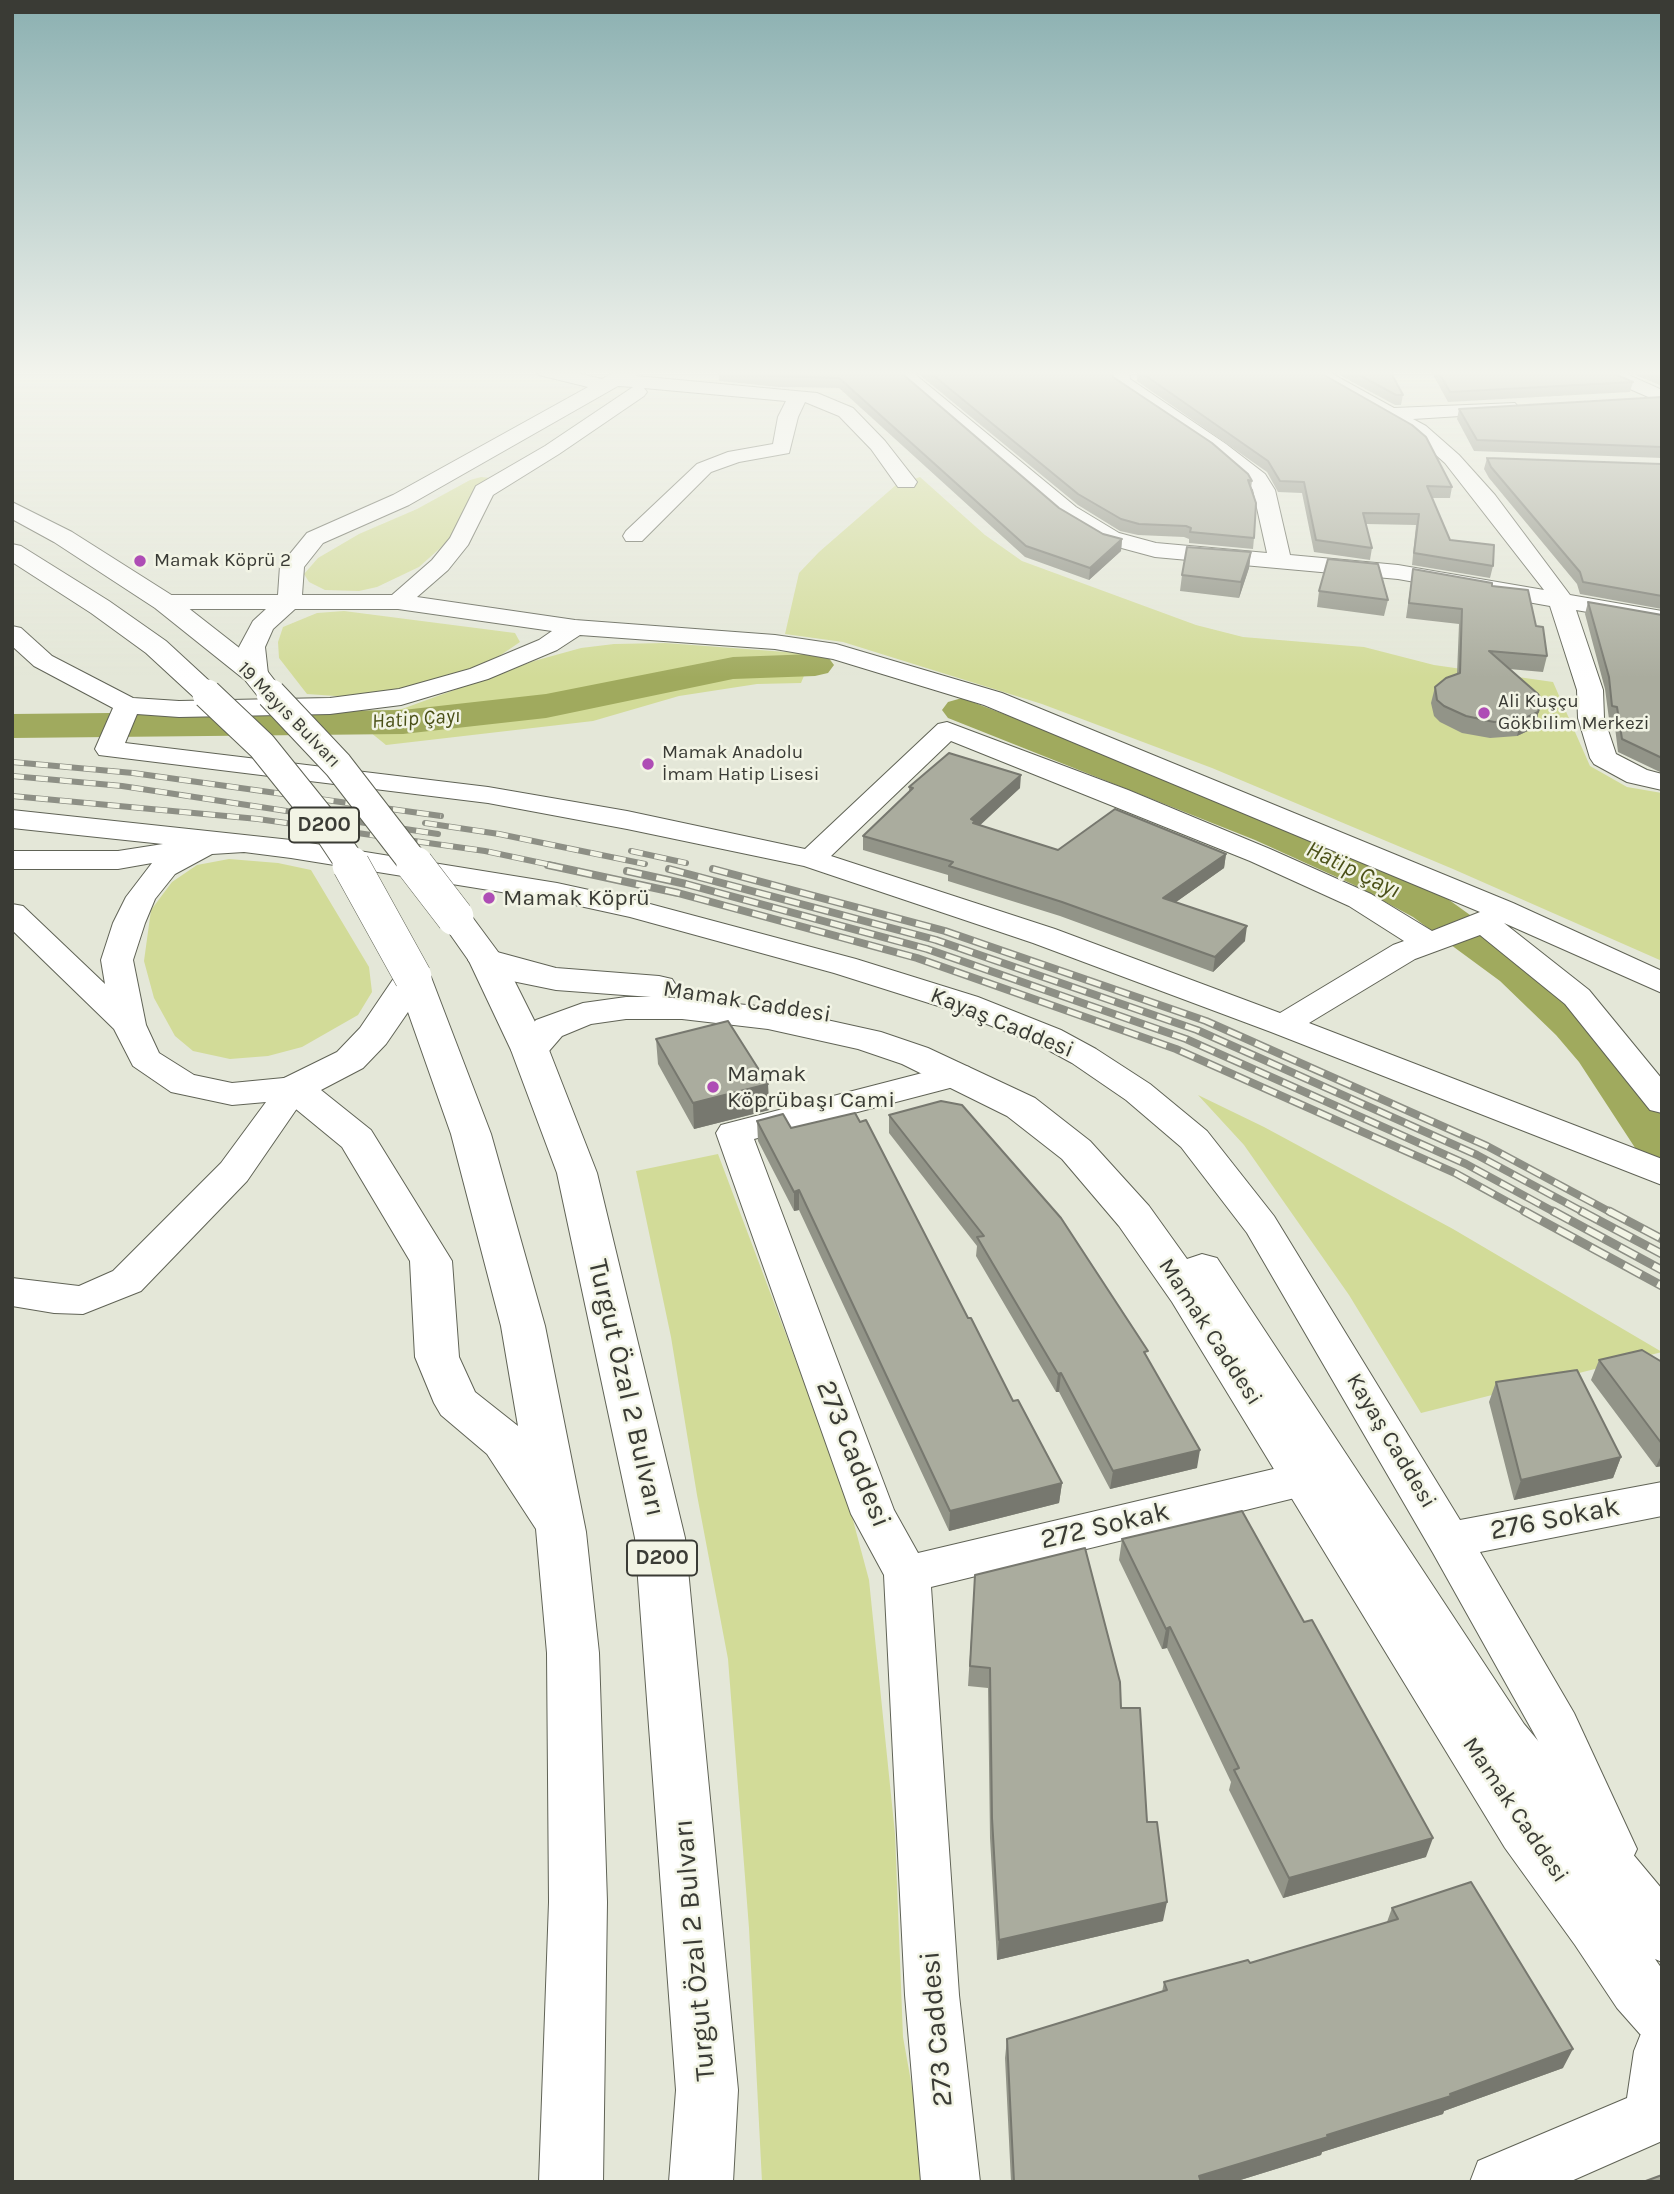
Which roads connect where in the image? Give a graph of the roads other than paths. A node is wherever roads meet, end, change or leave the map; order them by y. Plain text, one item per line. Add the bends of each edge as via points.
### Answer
1 (449, 473) edge
2 (513, 473) edge
3 (698, 473) edge
4 (900, 473) edge
5 (1022, 473) edge
6 (1250, 473) edge
7 (1463, 473) edge
8 (906, 482) dead end
9 (12, 509) edge
10 (634, 536) dead end
11 (12, 551) edge
12 (1280, 560) junction
13 (1560, 601) junction
14 (398, 602) junction
15 (164, 603) junction
16 (289, 603) junction
17 (1662, 618) edge
18 (575, 627) junction
19 (12, 633) edge
20 (263, 684) junction
21 (121, 718) junction
22 (1662, 782) edge
23 (12, 819) edge
24 (93, 827) junction
25 (244, 844) junction
26 (206, 846) junction
27 (811, 859) junction
28 (12, 860) edge
29 (118, 860) junction
30 (12, 913) edge
31 (455, 917) joint
32 (1466, 928) junction
33 (117, 960) junction
34 (486, 960) junction
35 (413, 977) junction
36 (1662, 983) edge
37 (129, 1025) junction
38 (1283, 1025) junction
39 (530, 1050) junction
40 (957, 1075) junction
41 (294, 1087) junction
42 (1662, 1102) edge
43 (1662, 1173) edge
44 (12, 1292) edge
45 (1303, 1479) junction
46 (1662, 1499) edge
47 (561, 1532) junction
48 (1449, 1539) junction
49 (907, 1574) junction
50 (1632, 1921) edge
51 (1662, 2013) edge
52 (1662, 2051) edge
53 (571, 2182) edge
54 (701, 2182) edge
55 (951, 2182) edge
56 (1499, 2182) edge

1 - 16 street via 315,538 292,566
2 - 14 street via 484,491 460,540 440,565
3 - 10 street
4 - 8 street
5 - 12 street via 1068,512 1111,538 1155,550
6 - 12 street via 1264,491
7 - 13 street via 1554,587
9 - 15 main road, 19 Mayıs Bulvarı / D200
11 - 35 main road, 19 Mayıs Bulvarı / D200, bridge via 156,647 262,746 320,818 362,882
12 - 13 street via 1398,572
13 - 17 street
13 - 22 street via 1590,690 1591,718 1604,758 1637,776
14 - 16 street
14 - 18 street
15 - 16 street
15 - 20 main road, 19 Mayıs Bulvarı / D200
16 - 20 street via 262,626 252,647
18 - 21 street via 548,645 479,674 401,697 330,706 179,709
18 - 32 street via 775,642 836,652 993,699
19 - 21 street
20 - 31 main road, 19 Mayıs Bulvarı / D200, bridge via 338,765
21 - 27 street via 109,749 488,795
23 - 24 street
24 - 25 street
24 - 29 street via 112,840
25 - 26 street, Kayaş Caddesi
25 - 48 street, Kayaş Caddesi via 557,892 635,909 965,1004 1084,1056 1138,1092 1194,1139 1227,1178 1261,1225
26 - 29 street, Kayaş Caddesi
26 - 33 street, Kayaş Caddesi via 156,877 141,897
27 - 32 street via 947,730 1118,796 1360,900
27 - 38 street via 1044,936
28 - 29 street, Kayaş Caddesi
29 - 33 street
30 - 37 street
31 - 34 main road, Turgut Özal 2 Bulvarı / D200
32 - 36 street
32 - 38 street via 1404,952
32 - 42 street via 1577,997
33 - 37 street
34 - 39 main road, Turgut Özal 2 Bulvarı / D200
34 - 50 main road, Mamak Caddesi via 556,979 729,994 877,1027 932,1044 1012,1080 1100,1145 1159,1210 1215,1287 1505,1741
35 - 41 main road via 373,1036 349,1060
35 - 47 main road, D200 via 471,1134 523,1326
37 - 41 street via 145,1059 183,1084 232,1094
38 - 43 street
39 - 40 main road, Mamak Caddesi via 549,1028 583,1014 626,1008 720,1010 813,1026 880,1044
39 - 54 main road, Turgut Özal 2 Bulvarı / D200 via 577,1173 660,1538 707,2090
40 - 45 main road, Mamak Caddesi via 1021,1107 1076,1150 1106,1182 1186,1291
40 - 49 street, 273 Caddesi via 734,1133 873,1514
41 - 44 street via 234,1172 127,1281 83,1300
41 - 47 main road via 357,1139 431,1261 438,1357 457,1403 504,1441
45 - 49 street, 272 Sokak
45 - 50 main road, Mamak Caddesi via 1525,1830
46 - 48 street, 276 Sokak
47 - 53 main road, D200 via 573,1653 577,1874
48 - 50 street, Kayaş Caddesi via 1557,1728
49 - 55 street, 273 Caddesi via 932,1995
50 - 51 main road, Mamak Caddesi via 1638,1987
52 - 56 street via 1653,2116

